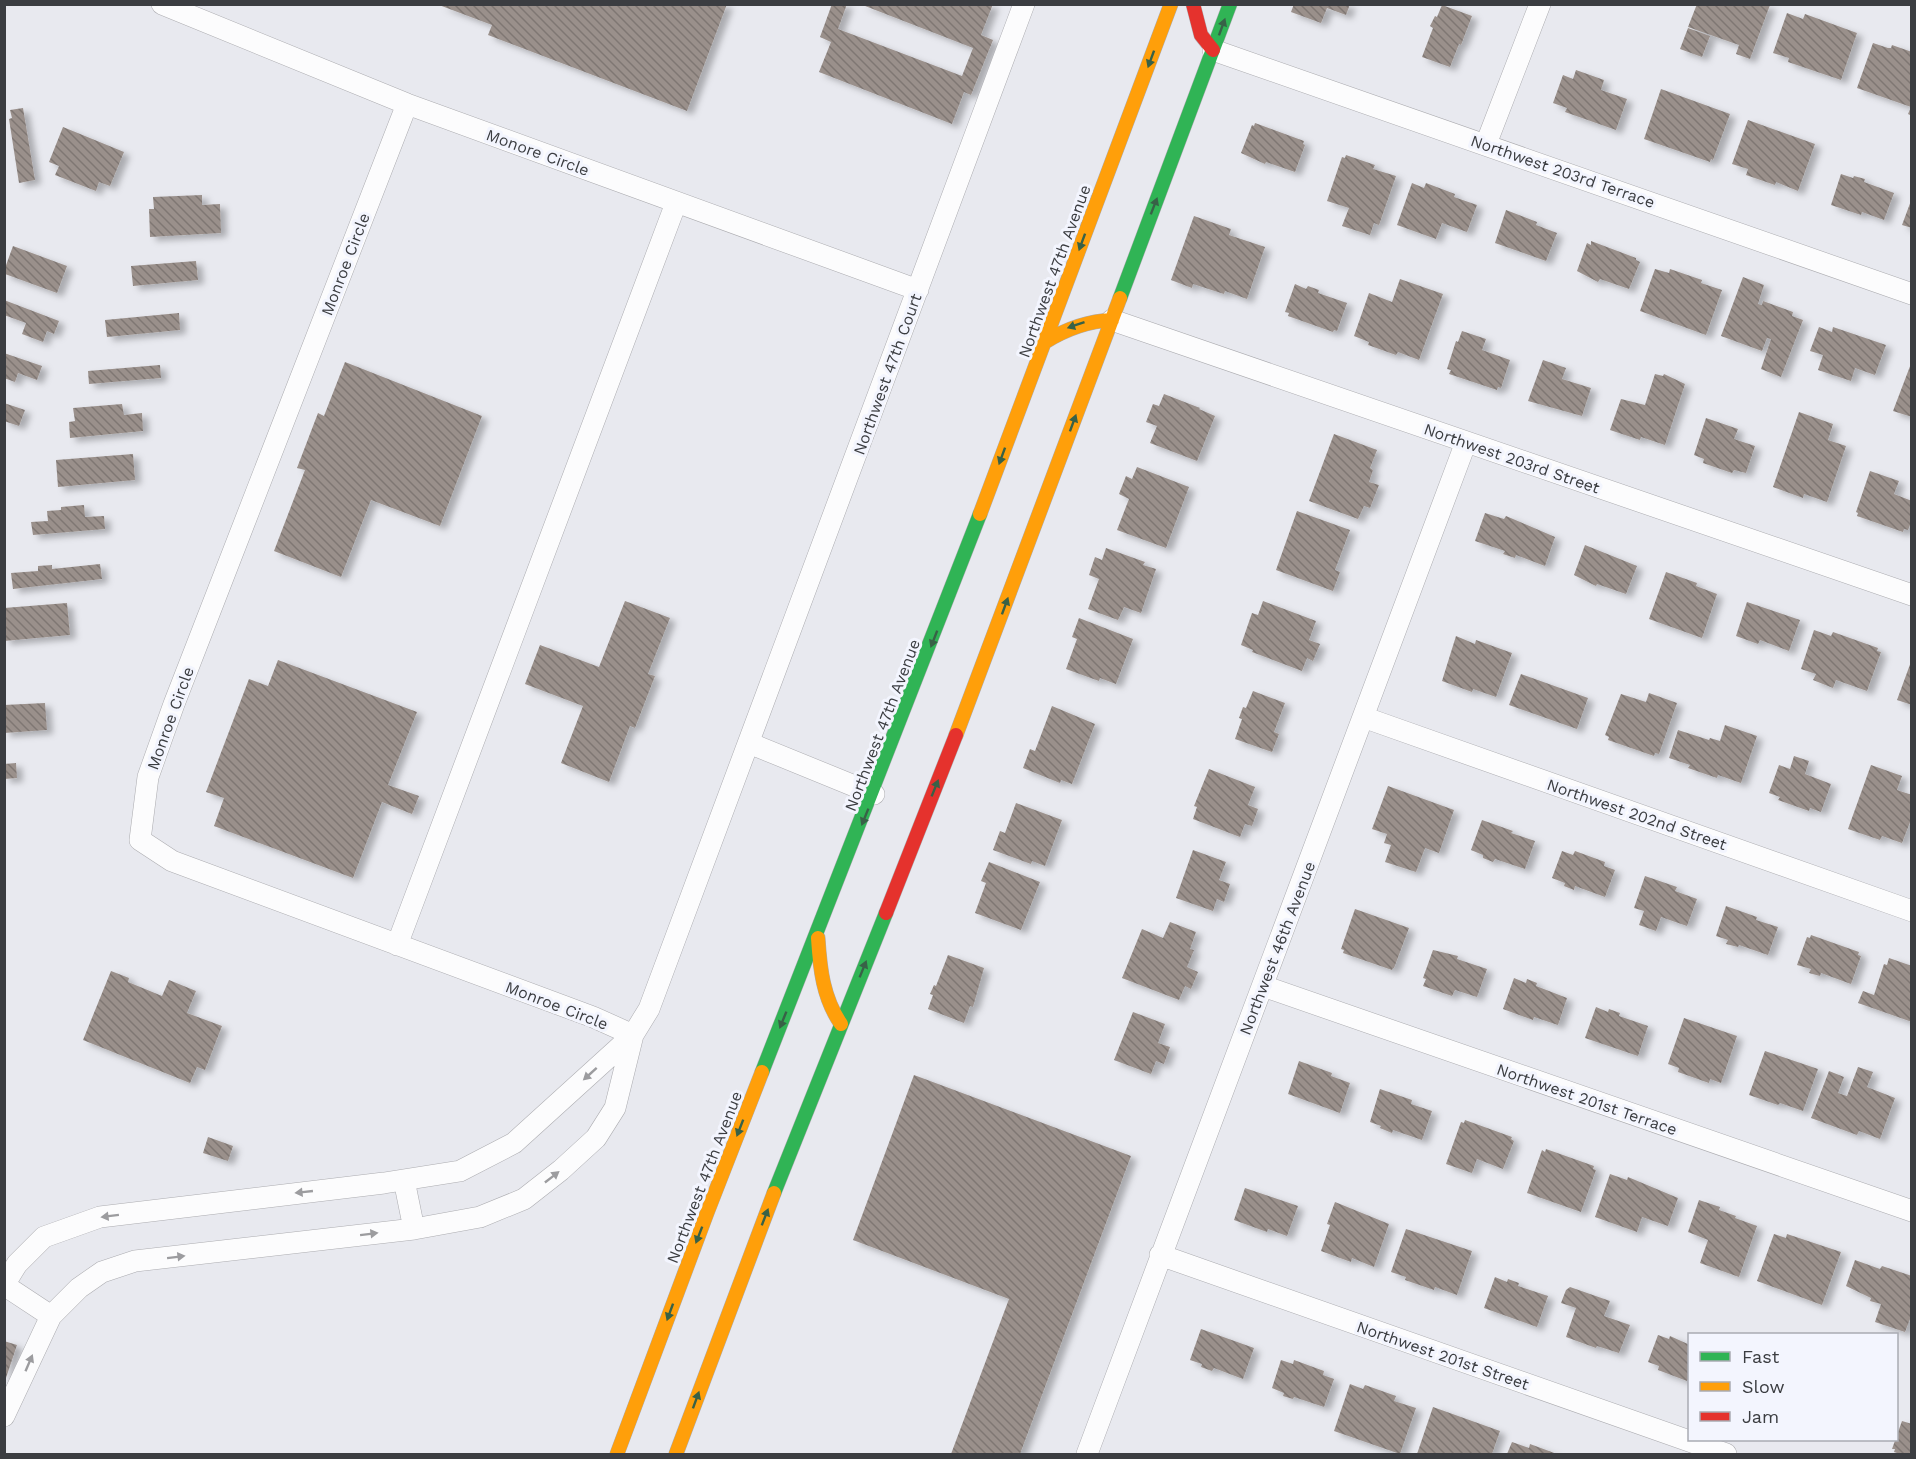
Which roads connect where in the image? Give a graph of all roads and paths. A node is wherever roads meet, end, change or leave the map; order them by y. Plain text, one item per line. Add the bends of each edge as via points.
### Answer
1 (162, 4) edge
2 (1024, 4) edge
3 (1171, 4) edge
4 (1193, 4) edge
5 (1230, 4) edge
6 (1540, 4) edge
7 (1213, 50) junction
8 (407, 104) junction
9 (1486, 144) junction
10 (676, 203) junction
11 (918, 290) junction
12 (1911, 294) edge
13 (1112, 320) junction
14 (1045, 342) junction
15 (1466, 442) junction
16 (1911, 595) edge
17 (1363, 717) junction
18 (749, 743) junction
19 (874, 794) junction
20 (1911, 910) edge
21 (818, 934) junction
22 (397, 945) junction
23 (1263, 986) junction
24 (841, 1024) junction
25 (633, 1035) junction
26 (404, 1180) junction
27 (1911, 1211) edge
28 (414, 1229) junction
29 (1160, 1255) junction
30 (4, 1285) edge
31 (51, 1316) junction
32 (4, 1416) edge
33 (617, 1455) edge
34 (676, 1455) edge
35 (1087, 1455) edge
36 (1726, 1455) edge

1 - 8 street, Monore Circle
2 - 11 street, Northwest 47th Court
3 -> 14 main road, Northwest 47th Avenue
4 - 7 main road via 1201,35
7 -> 5 main road
6 - 9 street
7 - 9 street, Northwest 203rd Terrace
13 -> 7 main road
8 - 10 street, Monore Circle
8 - 22 street, Monroe Circle via 174,704 148,777 140,840 172,861
9 - 12 street, Northwest 203rd Terrace
10 - 11 street, Monore Circle
10 - 22 street
11 - 18 street, Northwest 47th Court
13 -> 14 main road via 1080,323
13 - 15 street, Northwest 203rd Street
24 -> 13 main road via 968,705
14 -> 19 main road, Northwest 47th Avenue
15 - 16 street, Northwest 203rd Street
15 - 17 street, Northwest 46th Avenue
17 - 20 street, Northwest 202nd Street
17 - 23 street, Northwest 46th Avenue
18 - 19 street
18 - 25 street, Northwest 47th Court via 649,1009
19 -> 21 main road, Northwest 47th Avenue
21 - 24 main road via 822,980 832,1012
21 -> 33 main road, Northwest 47th Avenue via 707,1213
22 - 25 street, Monroe Circle
23 - 27 street, Northwest 201st Terrace
23 - 29 street, Northwest 46th Avenue
34 -> 24 main road
25 -> 26 street via 514,1143 460,1171
28 -> 25 street via 480,1218 524,1199 561,1170 596,1138 615,1108
26 - 28 street
26 -> 30 street via 100,1217 44,1237 17,1264
31 -> 28 street via 102,1272 135,1262
29 - 35 street, Northwest 46th Avenue
29 - 36 street, Northwest 201st Street
30 - 31 street
32 -> 31 street

